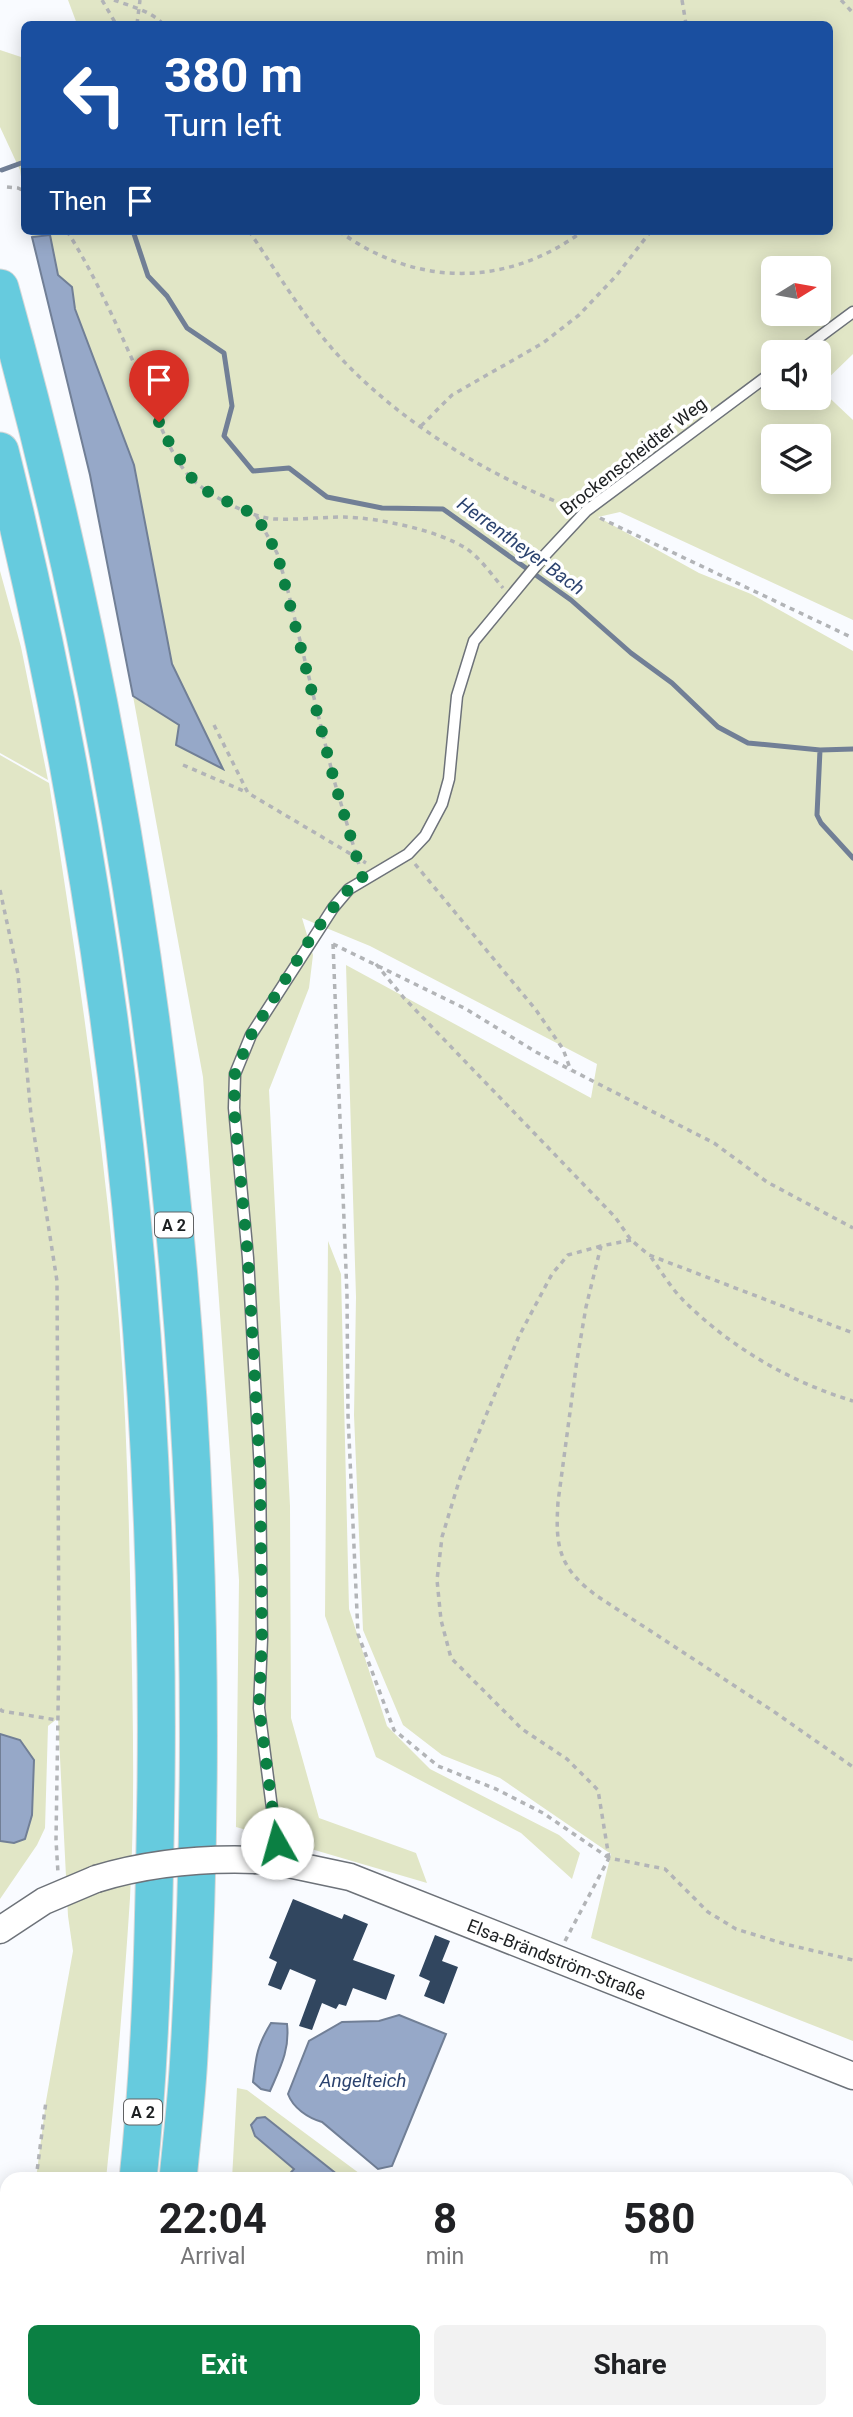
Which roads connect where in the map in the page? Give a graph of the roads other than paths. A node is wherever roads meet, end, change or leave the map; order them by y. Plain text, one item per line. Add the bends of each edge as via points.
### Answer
1 (0, 288) edge
2 (853, 312) edge
3 (815, 340) edge
4 (761, 381) edge
5 (0, 451) edge
6 (268, 1861) junction
7 (0, 1930) edge
8 (853, 2076) edge
9 (138, 2172) edge
10 (179, 2172) edge

1 - 10 highway, A 2 via 52,483 90,655 138,928 169,1168 186,1353 197,1572 196,1908
2 - 3 lane
4 - 6 lane, Brockenscheidter Weg via 586,511 474,641 457,696 449,779 425,836 408,854 349,889 333,908 251,1035 235,1073 260,1471 259,1708
5 - 9 highway, A 2 via 45,642 77,810 115,1052 142,1322 156,1583 156,1707 154,1900
6 - 7 street, Elsa-Brändström-Straße, bridge via 186,1860 146,1866 68,1889
6 - 8 street, Elsa-Brändström-Straße via 350,1877

